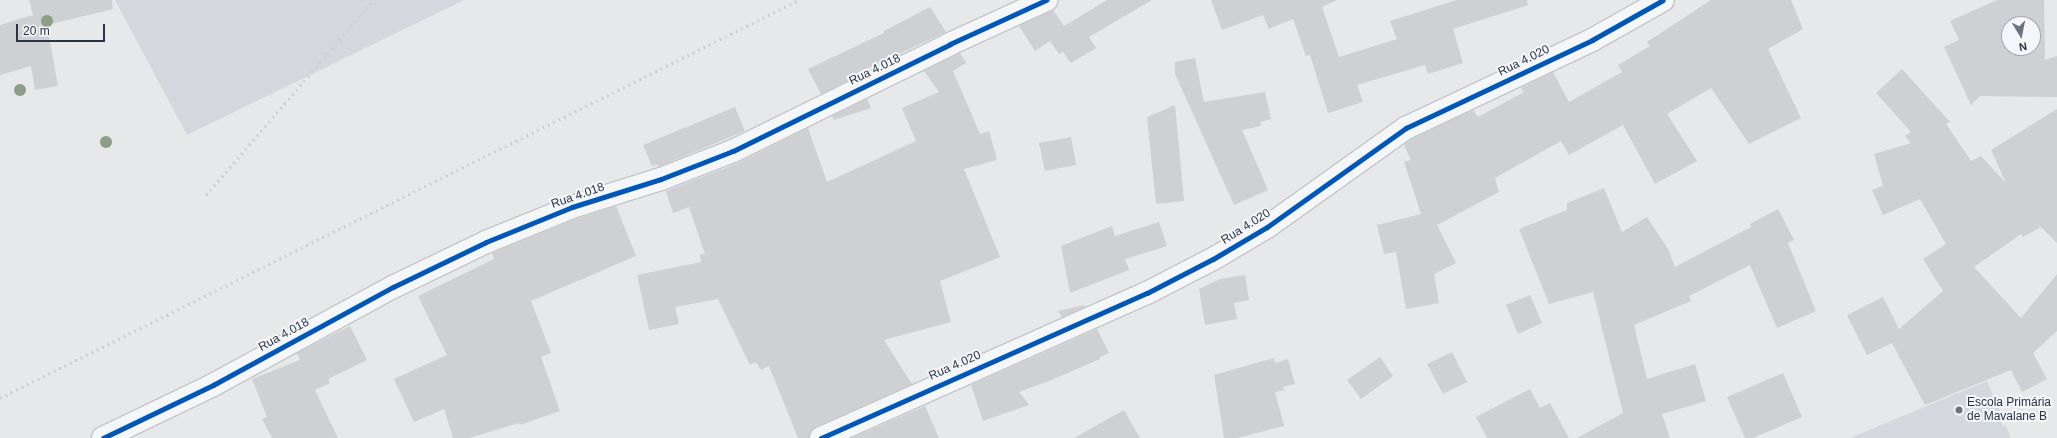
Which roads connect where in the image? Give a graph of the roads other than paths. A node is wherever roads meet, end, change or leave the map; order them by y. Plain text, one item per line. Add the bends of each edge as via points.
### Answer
1 (1046, 0) edge
2 (1663, 0) edge
3 (213, 385) junction
4 (103, 438) edge
5 (138, 438) edge
6 (821, 438) edge

1 - 3 street, Rua 4.018 via 950,44 733,152 572,208 486,242 393,287
2 - 6 street, Rua 4.020 via 1592,40 1406,128 1267,227 1213,259 1140,296
3 - 4 street, Rua 4.018
3 - 5 street

